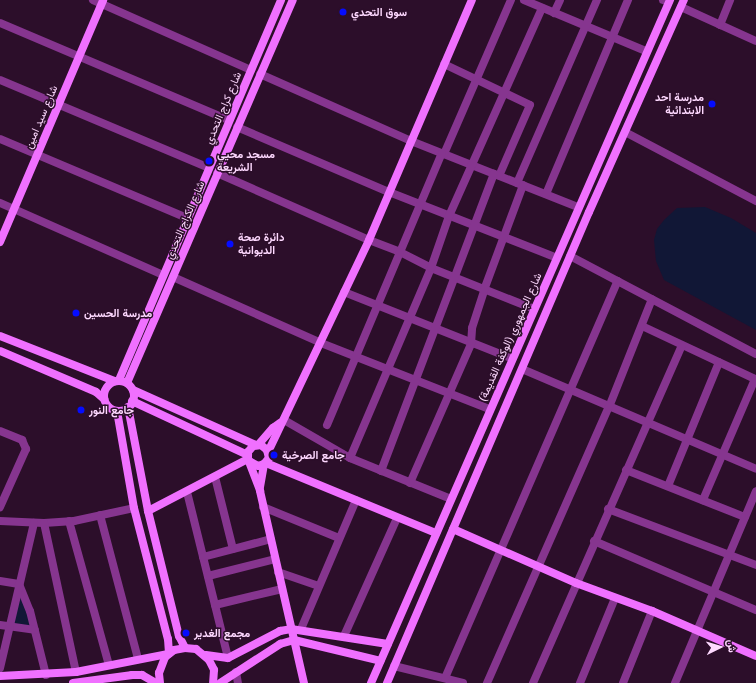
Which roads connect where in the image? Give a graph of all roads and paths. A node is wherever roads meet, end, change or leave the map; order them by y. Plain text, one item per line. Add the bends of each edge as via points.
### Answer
1 (93, 0) edge
2 (281, 0) edge
3 (293, 0) edge
4 (472, 0) edge
5 (511, 0) edge
6 (560, 0) edge
7 (597, 0) edge
8 (628, 0) edge
9 (730, 0) edge
10 (527, 1) edge
11 (667, 1) edge
12 (102, 2) edge
13 (683, 4) edge
14 (542, 8) junction
15 (554, 13) junction
16 (0, 23) edge
17 (659, 23) junction
18 (720, 25) junction
19 (585, 26) junction
20 (672, 28) junction
21 (612, 37) junction
22 (756, 41) edge
23 (646, 51) junction
24 (79, 56) junction
25 (444, 64) junction
26 (251, 70) junction
27 (260, 74) junction
28 (477, 78) junction
29 (0, 80) edge
30 (504, 92) junction
31 (58, 105) junction
32 (618, 115) junction
33 (230, 120) junction
34 (630, 121) junction
35 (237, 127) junction
36 (626, 132) junction
37 (0, 139) edge
38 (411, 142) junction
39 (38, 154) junction
40 (443, 154) junction
41 (472, 165) junction
42 (209, 168) junction
43 (217, 173) junction
44 (496, 175) junction
45 (520, 184) junction
46 (389, 192) junction
47 (546, 194) junction
48 (756, 201) edge
49 (0, 203) edge
50 (420, 205) junction
51 (578, 207) junction
52 (14, 209) junction
53 (449, 216) junction
54 (188, 218) junction
55 (474, 226) junction
56 (503, 237) junction
57 (369, 240) junction
58 (0, 242) edge
59 (400, 252) junction
60 (570, 256) junction
61 (557, 258) junction
62 (431, 268) junction
63 (163, 275) junction
64 (173, 277) junction
65 (454, 278) junction
66 (618, 281) junction
67 (484, 290) junction
68 (344, 292) junction
69 (652, 299) junction
70 (377, 305) junction
71 (534, 309) junction
72 (409, 318) junction
73 (642, 326) junction
74 (435, 328) junction
75 (0, 336) edge
76 (321, 343) junction
77 (471, 344) junction
78 (682, 345) junction
79 (0, 351) edge
80 (756, 354) edge
81 (356, 357) junction
82 (511, 358) junction
83 (719, 362) junction
84 (522, 369) junction
85 (388, 370) junction
86 (117, 381) junction
87 (416, 381) junction
88 (127, 383) junction
89 (133, 390) junction
90 (572, 390) junction
91 (449, 394) junction
92 (104, 399) junction
93 (130, 404) junction
94 (609, 407) junction
95 (489, 409) junction
96 (117, 411) junction
97 (282, 421) junction
98 (647, 423) junction
99 (327, 425) dead end
100 (0, 431) edge
101 (687, 440) junction
102 (257, 445) junction
103 (268, 452) junction
104 (722, 455) junction
105 (350, 458) junction
106 (248, 459) junction
107 (265, 464) junction
108 (756, 469) edge
109 (626, 470) junction
110 (381, 471) junction
111 (215, 477) junction
112 (410, 483) junction
113 (456, 486) junction
114 (668, 486) junction
115 (260, 491) junction
116 (470, 491) junction
117 (756, 491) edge
118 (187, 492) junction
119 (451, 499) junction
120 (356, 500) junction
121 (703, 500) junction
122 (0, 507) edge
123 (263, 507) junction
124 (134, 508) junction
125 (608, 509) junction
126 (148, 511) junction
127 (100, 516) junction
128 (745, 517) junction
129 (397, 518) junction
130 (0, 521) edge
131 (69, 521) junction
132 (34, 523) junction
133 (44, 523) junction
134 (453, 529) junction
135 (436, 533) junction
136 (340, 538) junction
137 (271, 539) junction
138 (594, 541) junction
139 (233, 549) junction
140 (429, 549) junction
141 (501, 551) junction
142 (442, 555) junction
143 (730, 555) junction
144 (203, 557) junction
145 (275, 559) junction
146 (756, 565) edge
147 (538, 567) junction
148 (278, 572) junction
149 (208, 576) junction
150 (0, 581) edge
151 (576, 583) junction
152 (20, 584) junction
153 (319, 586) junction
154 (282, 589) junction
155 (714, 593) junction
156 (615, 598) junction
157 (215, 605) junction
158 (756, 610) edge
159 (652, 611) junction
160 (0, 625) edge
161 (9, 626) junction
162 (292, 629) junction
163 (301, 629) junction
164 (35, 630) junction
165 (697, 631) junction
166 (344, 636) junction
167 (294, 640) junction
168 (388, 644) junction
169 (185, 648) junction
170 (169, 654) junction
171 (756, 654) edge
172 (206, 655) junction
173 (228, 658) junction
174 (138, 660) junction
175 (380, 661) junction
176 (109, 666) junction
177 (394, 666) junction
178 (0, 668) edge
179 (76, 672) junction
180 (236, 672) junction
181 (46, 675) junction
182 (0, 676) edge
183 (141, 679) edge
184 (442, 679) edge
185 (87, 682) edge
186 (73, 683) edge
187 (156, 683) edge
188 (160, 683) edge
189 (213, 683) edge
190 (220, 683) edge
191 (238, 683) edge
192 (304, 683) edge
193 (371, 683) edge
194 (387, 683) edge
195 (463, 683) edge
196 (487, 683) edge
197 (533, 683) edge
198 (580, 683) edge
199 (623, 683) edge
200 (675, 683) edge

1 - 12 street
2 - 26 main road, شارع كراج التحدي
3 - 27 main road, شارع الكراج التحدي
4 - 25 main road
5 - 28 street
6 - 15 street
7 - 19 street
8 - 21 street
9 - 18 street
10 - 14 street
11 - 17 main road, شارع الجمهوري (الوكفة القديمة)
12 - 24 main road, شارع سيد امين
12 - 26 street
13 - 18 street
13 - 20 main road, شارع الجمهوري (الوكفة القديمة)
14 - 15 street
14 - 30 street
15 - 19 street
16 - 24 street
17 - 20 main road
17 - 23 main road, شارع الجمهوري (الوكفة القديمة)
18 - 22 street
19 - 21 street
19 - 45 street
20 - 34 main road, شارع الجمهوري (الوكفة القديمة)
21 - 23 street
21 - 47 street
23 - 32 main road, شارع الجمهوري (الوكفة القديمة)
24 - 31 main road, شارع سيد امين
24 - 33 street
25 - 28 street
25 - 38 main road
26 - 33 main road, شارع كراج التحدي
27 - 35 main road, شارع الكراج التحدي
27 - 38 street
28 - 30 street
28 - 40 street
29 - 31 street
30 - 41 street
30 - 44 street via 530,105
31 - 39 main road, شارع سيد امين
31 - 42 street
32 - 34 main road
32 - 51 main road, شارع الجمهوري (الوكفة القديمة)
33 - 42 main road, شارع كراج التحدي
34 - 36 main road, شارع الجمهوري (الوكفة القديمة)
35 - 43 main road, شارع الكراج التحدي
35 - 46 street
36 - 48 street
36 - 60 main road, شارع الجمهوري (الوكفة القديمة)
37 - 39 street
38 - 40 street
38 - 46 main road
39 - 52 main road, شارع سيد امين
39 - 54 street
40 - 41 street
40 - 50 street
41 - 44 street
41 - 53 street
42 - 54 main road, شارع كراج التحدي
43 - 57 street
43 - 64 main road, شارع الكراج التحدي
44 - 45 street
44 - 55 street
45 - 47 street
45 - 56 street
46 - 50 street
46 - 57 main road
47 - 51 street
49 - 52 street
50 - 53 street
50 - 59 street
51 - 61 main road, شارع الجمهوري (الوكفة القديمة)
52 - 58 main road, شارع سيد امين
52 - 63 street
53 - 55 street
53 - 62 street
54 - 63 main road, شارع كراج التحدي
55 - 56 street
55 - 65 street
56 - 61 street
56 - 67 street
57 - 59 street
57 - 68 main road
59 - 62 street
59 - 70 street
60 - 66 street
60 - 84 main road, شارع الجمهوري (الوكفة القديمة)
61 - 71 main road, شارع الجمهوري (الوكفة القديمة)
62 - 65 street
62 - 72 street
63 - 86 main road, شارع كراج التحدي
64 - 76 street
64 - 88 main road, شارع الكراج التحدي
65 - 67 street
65 - 74 street
66 - 69 street
66 - 90 street
67 - 71 street
67 - 77 street via 472,328
68 - 70 street
68 - 76 main road
69 - 73 street
69 - 80 street
70 - 72 street
70 - 81 street
71 - 82 main road, شارع الجمهوري (الوكفة القديمة)
72 - 74 street
72 - 85 street
73 - 78 street
73 - 94 street
74 - 77 street
74 - 87 street
75 - 86 main road
76 - 81 street
76 - 97 main road
77 - 82 street
77 - 91 street
78 - 83 street
78 - 98 street
79 - 92 main road via 96,392
81 - 85 street
81 - 99 street
82 - 95 main road, شارع الجمهوري (الوكفة القديمة)
83 - 101 street
83 - 104 street via 755,379
84 - 90 street
84 - 116 main road, شارع الجمهوري (الوكفة القديمة)
85 - 87 street
85 - 105 street
86 - 88 main road
86 - 92 main road via 104,390
87 - 91 street
87 - 110 street
88 - 89 main road
89 - 93 main road
89 - 102 main road
90 - 94 street
90 - 141 street
91 - 95 street
91 - 112 street
92 - 96 main road via 108,407
93 - 96 main road
93 - 106 main road
93 - 126 main road
94 - 98 street
94 - 147 street
95 - 113 main road, شارع الجمهوري (الوكفة القديمة)
96 - 124 main road
97 - 102 main road
97 - 103 main road
97 - 105 street
98 - 101 street
98 - 109 street
100 - 122 street via 22,440 26,449
101 - 104 street
101 - 114 street
102 - 103 main road
102 - 106 main road via 250,448
103 - 107 main road
104 - 108 street
104 - 121 street
105 - 110 street
106 - 107 main road via 255,466
106 - 111 main road
106 - 115 main road
107 - 115 main road
107 - 120 main road
109 - 114 street
109 - 125 street
110 - 112 street
111 - 118 main road
111 - 139 street
112 - 119 street
113 - 116 main road
113 - 119 main road, شارع الجمهوري (الوكفة القديمة)
114 - 121 street
115 - 123 main road
116 - 134 main road, شارع الجمهوري (الوكفة القديمة)
117 - 128 street
118 - 126 main road
118 - 144 street
119 - 135 main road, شارع الجمهوري (الوكفة القديمة)
120 - 129 main road
120 - 136 street
121 - 128 street
123 - 136 street
123 - 137 main road
124 - 127 street
124 - 170 main road via 168,639
125 - 138 street
125 - 143 street
126 - 169 main road via 179,636
127 - 131 street
127 - 174 street
128 - 143 street
129 - 135 main road
129 - 166 street
130 - 132 street
131 - 133 street
131 - 176 street
132 - 133 street
132 - 152 street
133 - 179 street
134 - 141 main road
134 - 142 main road, شارع الجمهوري (الوكفة القديمة)
135 - 140 main road, شارع الجمهوري (الوكفة القديمة)
136 - 153 street
137 - 139 street
137 - 145 main road
138 - 151 street
138 - 155 street
139 - 144 street
140 - 142 main road
140 - 168 main road, شارع الجمهوري (الوكفة القديمة)
141 - 147 main road
141 - 184 street
142 - 177 main road, شارع الجمهوري (الوكفة القديمة)
143 - 146 street
143 - 155 street
144 - 149 street
145 - 148 main road
145 - 149 street
147 - 151 main road
147 - 196 street
148 - 153 street
148 - 154 main road
149 - 157 street
150 - 152 street
151 - 156 main road
151 - 197 street
152 - 161 street
152 - 164 street
153 - 163 street
154 - 157 street
154 - 162 main road
155 - 158 street
155 - 165 street
156 - 159 main road
156 - 198 street
157 - 173 street
159 - 165 main road
159 - 199 street
160 - 161 street
161 - 164 street
161 - 178 street
162 - 163 main road
162 - 167 main road
162 - 173 main road via 280,630
163 - 166 main road
164 - 181 street
165 - 171 main road
165 - 200 street
166 - 168 main road
167 - 175 main road
167 - 180 main road via 280,644
167 - 192 main road
168 - 175 main road, شارع الجمهوري (الوكفة القديمة)
169 - 170 main road
169 - 172 main road via 196,649
170 - 174 main road
170 - 188 main road via 160,667
172 - 173 main road
172 - 189 main road via 214,670
174 - 176 main road
175 - 193 main road, شارع الجمهوري (الوكفة القديمة)
176 - 179 main road
177 - 184 street
177 - 194 main road, شارع الجمهوري (الوكفة القديمة)
179 - 181 main road
180 - 190 main road
180 - 191 street
181 - 182 main road
183 - 185 main road
183 - 187 main road
184 - 195 street
185 - 186 main road

